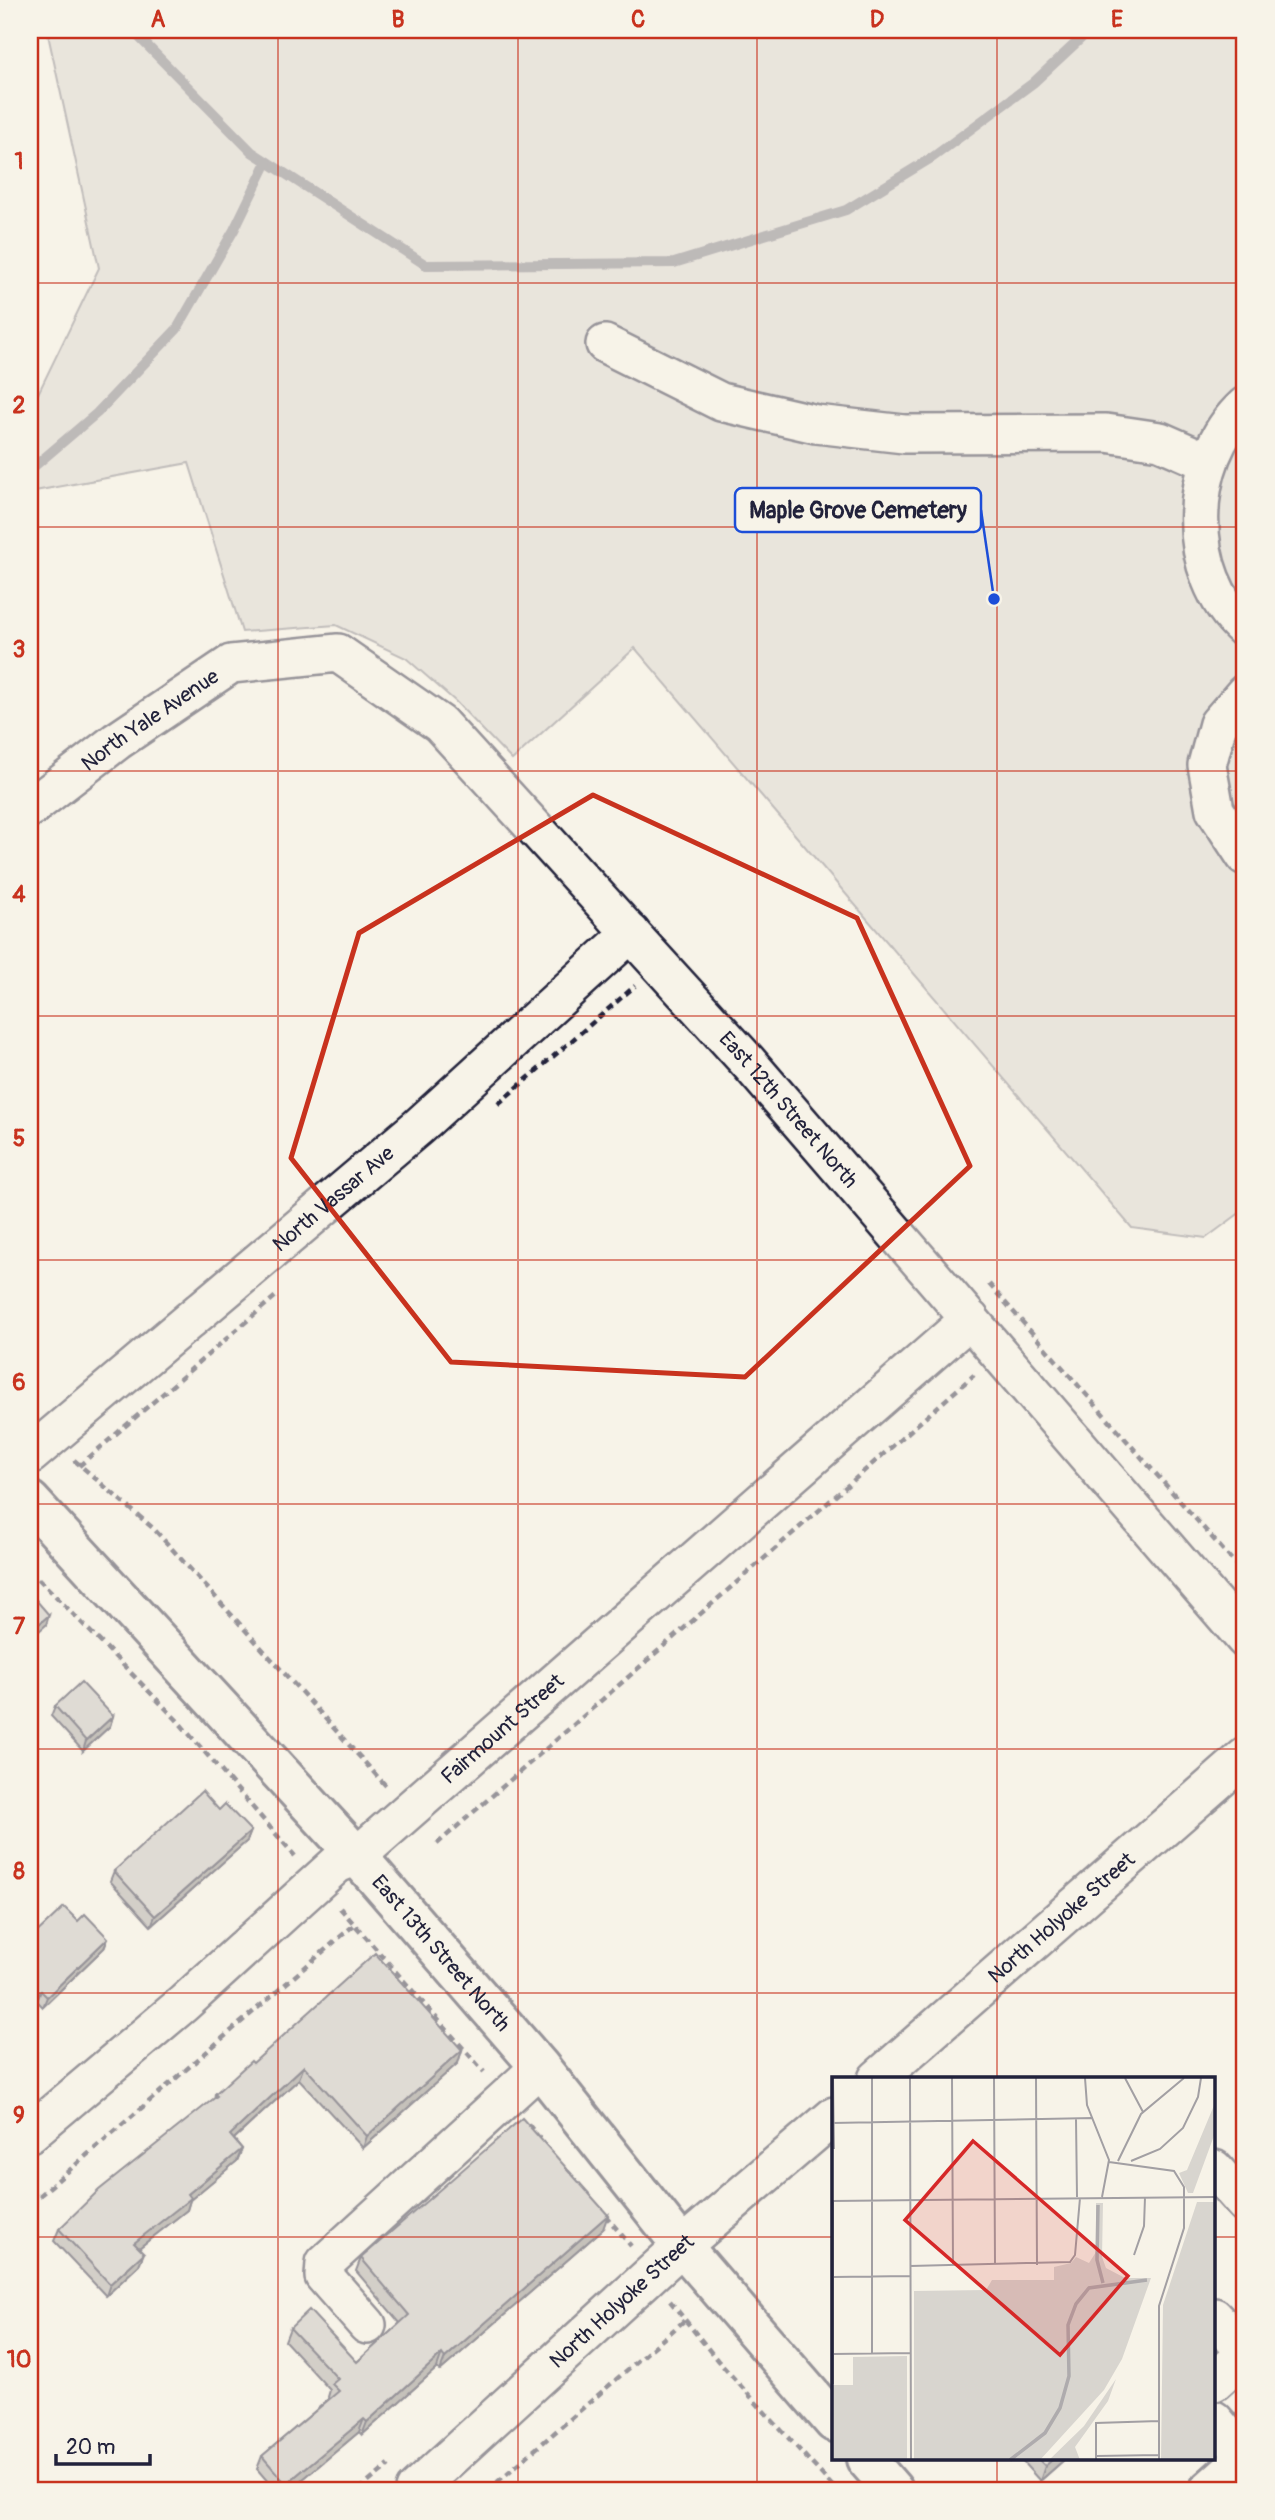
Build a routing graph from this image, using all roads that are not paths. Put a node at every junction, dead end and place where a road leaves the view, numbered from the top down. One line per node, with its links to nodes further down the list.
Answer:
1 (605, 344): 3 (street)
2 (1245, 406): 3 (street)
3 (1208, 462): 4 (street)
4 (1245, 629)
5 (283, 659): 7 (street, North Yale Avenue); 9 (street, East 12th Street North)
6 (1245, 693): 8 (street)
7 (30, 808)
8 (1245, 856)
9 (631, 933): 10 (street, East 12th Street North); 11 (street, North Vassar Ave)
10 (970, 1320): 13 (street, East 12th Street North); 15 (street, Fairmount Street)
11 (41, 1445)
12 (30, 1501): 15 (main road, East 13th Street North)
13 (1245, 1639)
14 (1245, 1757): 17 (street, North Holyoke Street)
15 (357, 1856): 16 (main road, East 13th Street North); 19 (street, Fairmount Street)
16 (540, 2067): 22 (main road, East 13th Street North); 24 (street)
17 (879, 2077)
18 (832, 2118): 22 (street, North Holyoke Street)
19 (30, 2133)
20 (1216, 2171): 21 (street)
21 (1245, 2204)
22 (682, 2246): 27 (main road, East 13th Street North); 31 (street, North Holyoke Street)
23 (1216, 2319): 25 (street)
24 (367, 2326)
25 (1245, 2352): 26 (street)
26 (1216, 2380)
27 (832, 2420)
28 (1216, 2422): 29 (street)
29 (1245, 2457): 33 (main road)
30 (867, 2460): 32 (main road)
31 (415, 2490)
32 (893, 2490)
33 (1209, 2490)

